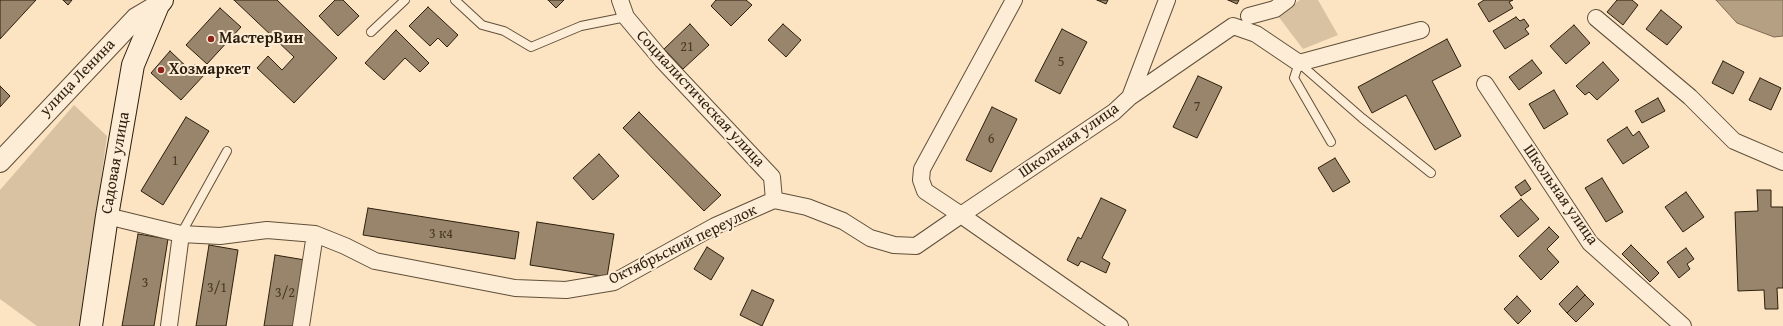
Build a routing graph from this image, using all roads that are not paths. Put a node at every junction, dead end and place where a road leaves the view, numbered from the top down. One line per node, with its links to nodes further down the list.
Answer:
1 (405, 0): 13 (lane)
2 (454, 0): 9 (lane)
3 (620, 0): 9 (street, Социалистическая улица)
4 (1014, 0): 23 (street)
5 (1168, 0): 16 (street, Школьная улица)
6 (1257, 0): 11 (street)
7 (1286, 0): 11 (street)
8 (160, 2): 19 (street, улица Ленина); 24 (main road, Садовая улица)
9 (626, 17): 22 (street, Социалистическая улица)
10 (1596, 18): 20 (street)
11 (1244, 22): 14 (street); 16 (street)
12 (1421, 30): 14 (street)
13 (371, 32)
14 (1299, 62): 17 (lane); 21 (lane)
15 (1485, 84): 31 (street, Школьная улица)
16 (1130, 98): 23 (street, Школьная улица)
17 (1331, 142)
18 (226, 152): 25 (lane)
19 (0, 162)
20 (1783, 162)
21 (1431, 173)
22 (774, 200): 23 (street, Октябрьский переулок); 26 (street, Октябрьский переулок)
23 (961, 215): 30 (street)
24 (107, 216): 25 (street, Октябрьский переулок); 27 (main road, Садовая улица)
25 (181, 234): 26 (street, Октябрьский переулок); 28 (street)
26 (315, 234): 29 (street)
27 (91, 326)
28 (169, 326)
29 (301, 326)
30 (1120, 326)
31 (1683, 326)

